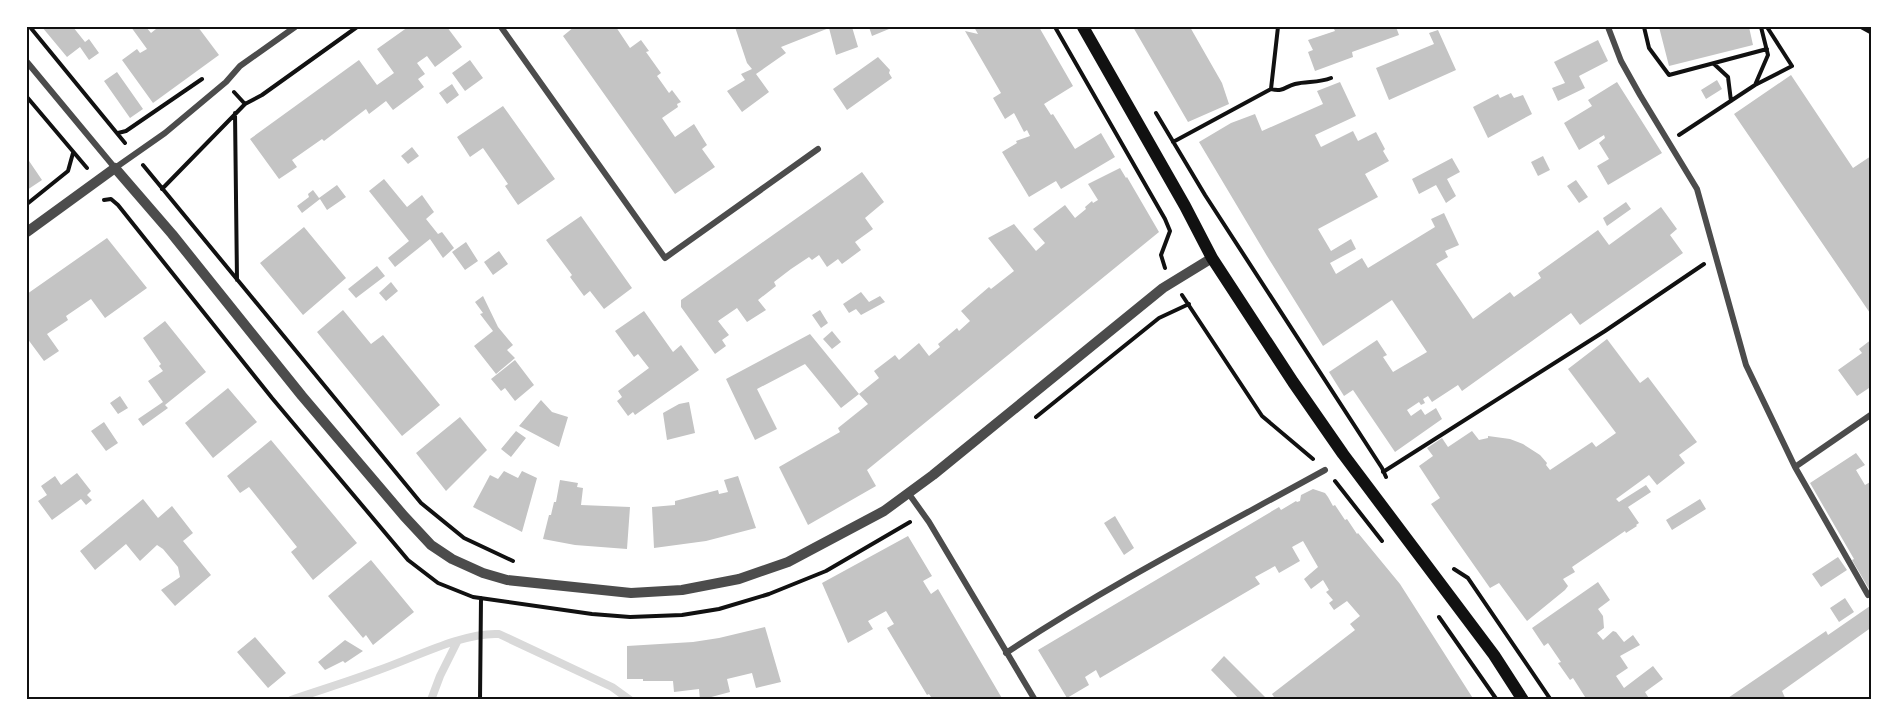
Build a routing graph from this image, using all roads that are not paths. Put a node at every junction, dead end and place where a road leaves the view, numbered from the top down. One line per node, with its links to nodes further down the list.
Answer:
1 (295, 27): 7 (street)
2 (501, 27): 6 (street)
3 (1083, 27): 9 (main road)
4 (1608, 27): 11 (street)
5 (27, 62): 7 (street)
6 (818, 149)
7 (115, 168): 8 (street); 13 (street)
8 (27, 232)
9 (1212, 258): 13 (street); 17 (main road)
10 (1872, 414): 11 (street)
11 (1795, 467): 14 (street)
12 (1325, 470): 15 (street)
13 (909, 494): 15 (street)
14 (1868, 596)
15 (1006, 653): 16 (street)
16 (1035, 700)
17 (1523, 700)

